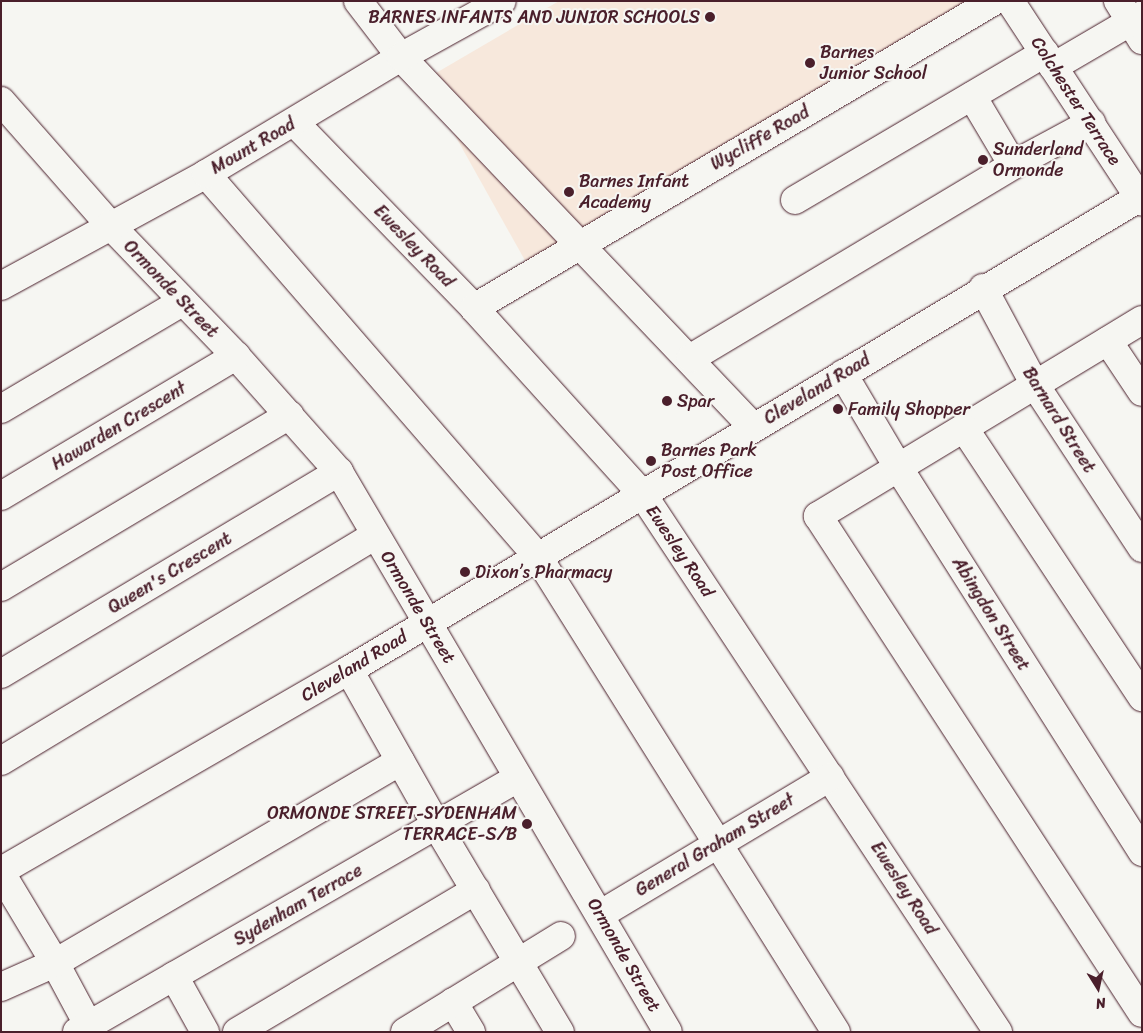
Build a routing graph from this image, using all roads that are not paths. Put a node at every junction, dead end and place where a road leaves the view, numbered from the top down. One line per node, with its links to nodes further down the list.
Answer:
1 (358, 1): 6 (street)
2 (502, 1): 6 (street, Mount Road)
3 (994, 1): 17 (street, Wycliffe Road)
4 (1010, 1): 7 (street, Colchester Terrace)
5 (1133, 20): 7 (street)
6 (401, 57): 10 (street, Mount Road); 17 (street)
7 (1049, 60): 8 (street); 11 (street, Colchester Terrace)
8 (972, 96): 12 (street); 15 (street)
9 (1, 101): 16 (street, Ormonde Street)
10 (295, 123): 13 (street, Mount Road); 21 (street, Ewesley Road)
11 (1091, 123): 12 (street); 14 (street, Colchester Terrace)
12 (1013, 165): 25 (street)
13 (206, 174): 16 (street, Mount Road); 39 (street)
14 (1141, 198): 19 (street, Cleveland Road)
15 (795, 200)
16 (110, 225): 18 (street, Mount Road); 20 (street, Ormonde Street)
17 (578, 244): 21 (street, Wycliffe Road); 25 (street)
18 (1, 286)
19 (983, 288): 26 (street, Cleveland Road); 27 (street, Barnard Street)
20 (182, 302): 24 (street, Ormonde Street); 29 (street)
21 (474, 308): 35 (street, Ewesley Road)
22 (1142, 320): 23 (street)
23 (1108, 341): 27 (street); 28 (street)
24 (236, 356): 30 (street, Ormonde Street); 36 (street, Hawarden Crescent)
25 (690, 358): 31 (street)
26 (843, 374): 31 (street, Cleveland Road); 33 (street, Abingdon Street)
27 (1035, 385): 32 (street); 38 (street, Barnard Street)
28 (1142, 392)
29 (1, 409)
30 (290, 415): 34 (street, Ormonde Street); 40 (street)
31 (753, 427): 35 (street, Cleveland Road)
32 (964, 428): 33 (street); 44 (street)
33 (898, 467): 51 (street, Abingdon Street); 61 (street)
34 (339, 472): 37 (street, Ormonde Street); 43 (street, Queen's Crescent)
35 (643, 495): 39 (street, Cleveland Road); 47 (street, Ewesley Road)
36 (1, 496)
37 (375, 535): 41 (street, Ormonde Street); 45 (street)
38 (1142, 548)
39 (538, 557): 41 (street, Cleveland Road); 50 (street)
40 (1, 587)
41 (427, 622): 42 (street, Cleveland Road); 48 (street, Ormonde Street)
42 (349, 670): 46 (street); 52 (street, Cleveland Road)
43 (1, 674)
44 (1142, 697)
45 (1, 761)
46 (400, 761): 49 (street); 57 (street)
47 (830, 777): 50 (street, General Graham Street); 70 (street, Ewesley Road)
48 (518, 778): 49 (street, Sydenham Terrace); 54 (street, Ormonde Street)
49 (437, 826): 53 (street); 58 (street, Sydenham Terrace)
50 (716, 844): 54 (street, General Graham Street); 69 (street)
51 (1142, 852)
52 (1, 872): 57 (street)
53 (476, 890): 56 (street); 64 (street)
54 (601, 914): 68 (street, Ormonde Street)
55 (561, 936): 56 (street)
56 (519, 962): 60 (street); 67 (street)
57 (55, 963): 59 (street); 62 (street)
58 (174, 976): 62 (street, Sydenham Terrace); 63 (street)
59 (1, 987)
60 (453, 1002): 65 (street); 66 (street)
61 (1142, 1013)
62 (85, 1030)
63 (205, 1032)
64 (237, 1032)
65 (405, 1032)
66 (470, 1032)
67 (560, 1032)
68 (668, 1032)
69 (836, 1032)
70 (998, 1032)

